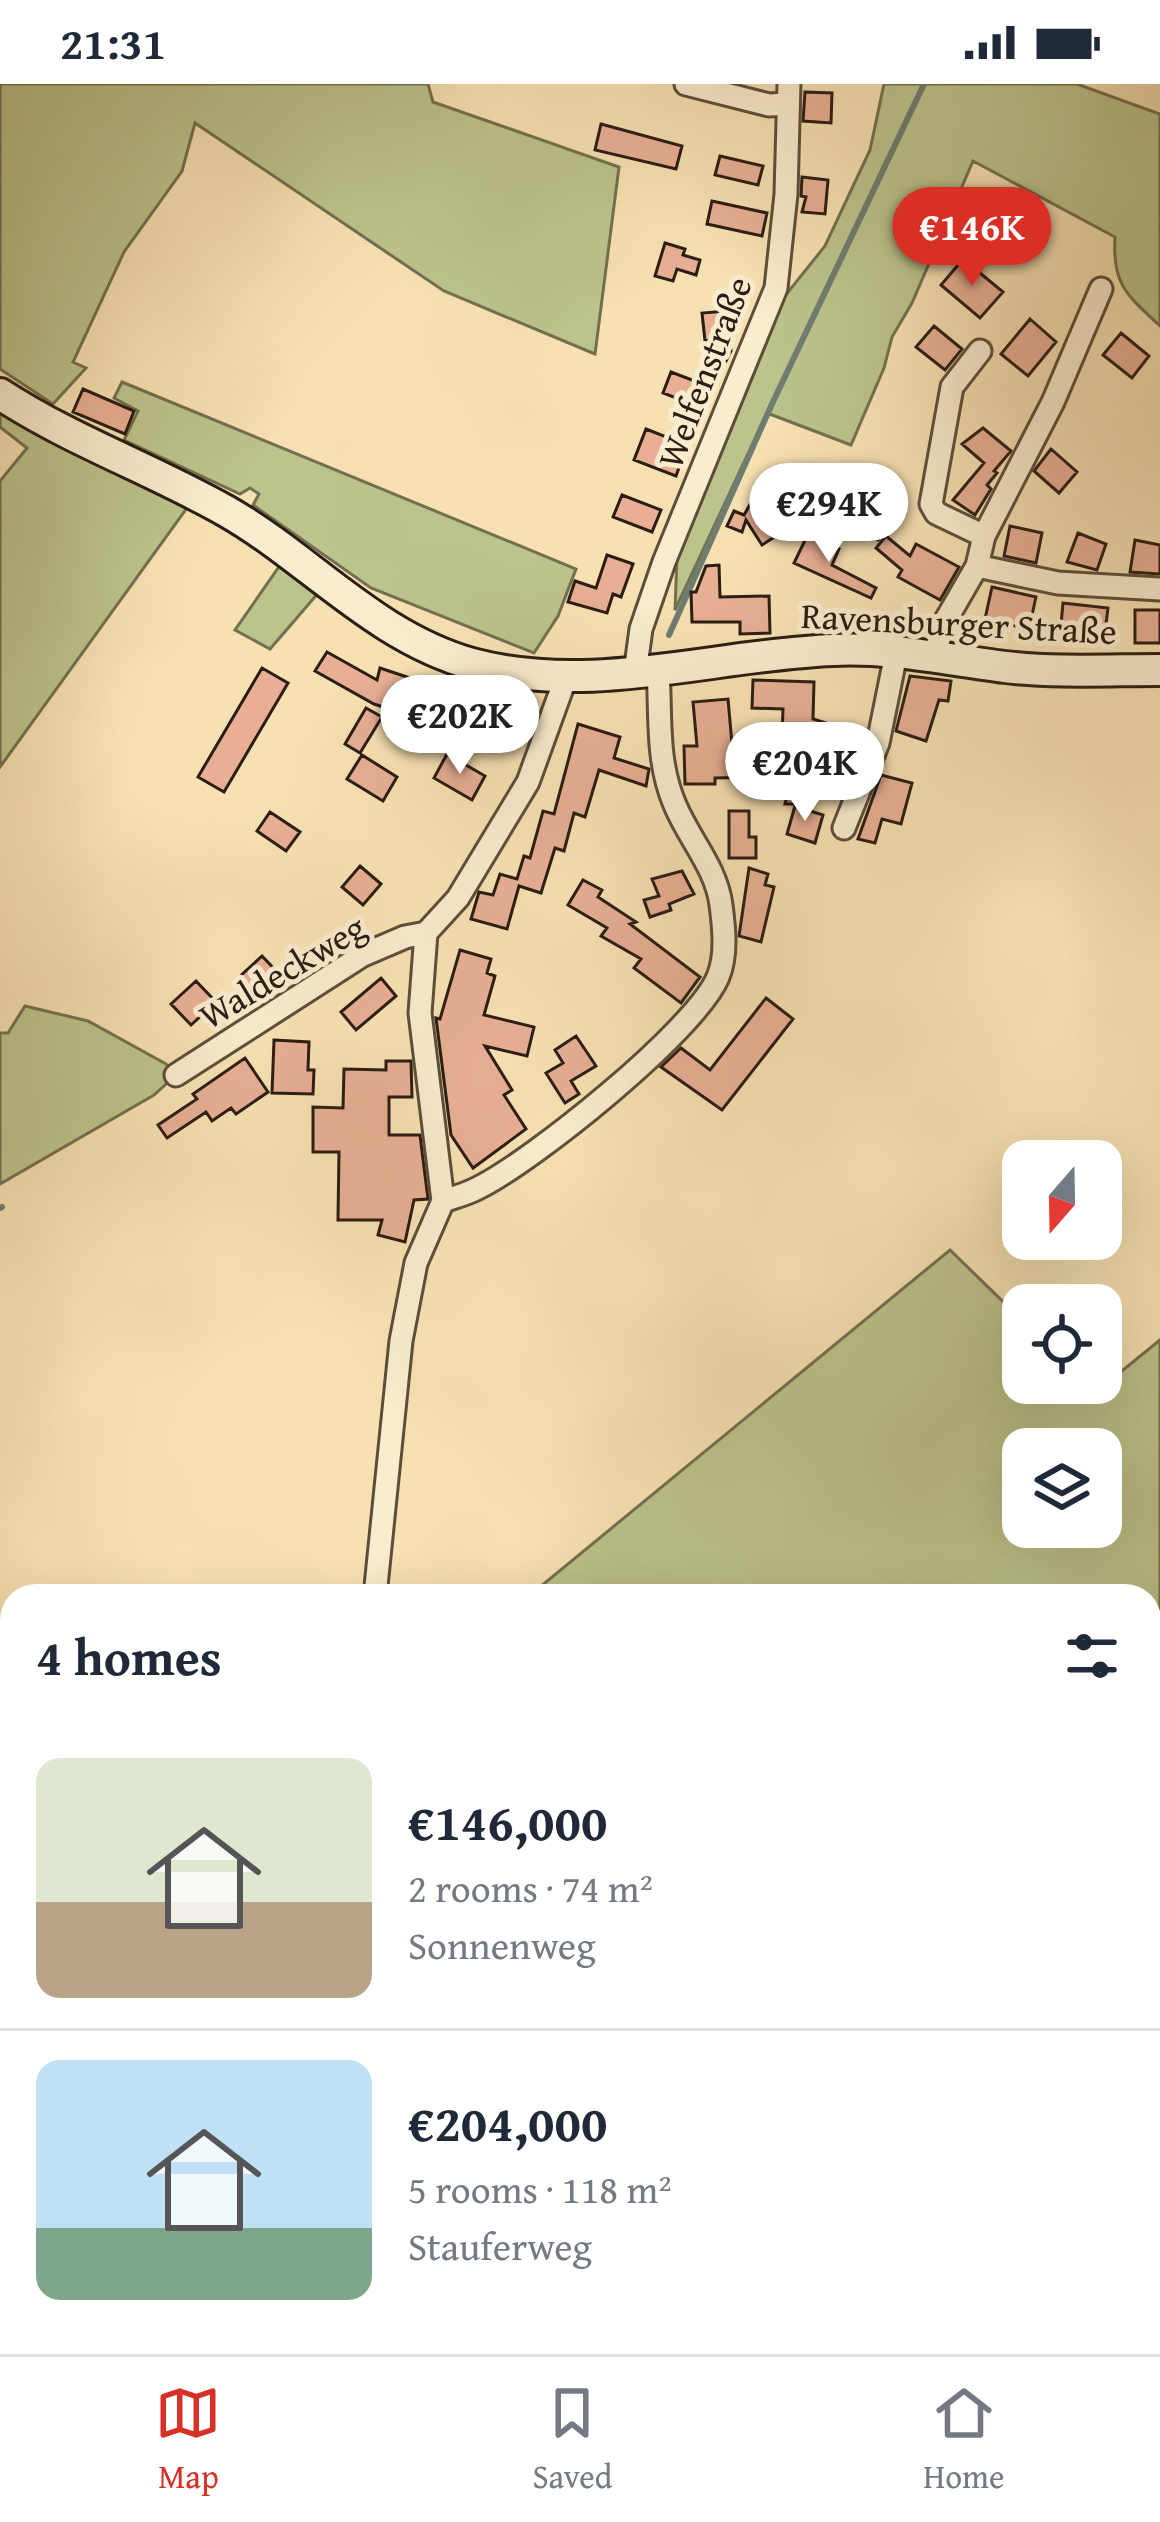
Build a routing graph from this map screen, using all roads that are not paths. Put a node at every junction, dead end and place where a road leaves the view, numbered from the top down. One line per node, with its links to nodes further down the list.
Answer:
1 (686, 84): 2 (street)
2 (788, 94): 12 (street, Welfenstraße)
3 (1101, 290): 6 (street)
4 (980, 351): 6 (street)
5 (0, 394): 13 (main road, Ravensburger Straße)
6 (984, 536): 7 (street)
7 (976, 566): 8 (street); 10 (street)
8 (1160, 590)
9 (896, 654): 10 (main road, Ravensburger Straße); 12 (main road, Ravensburger Straße); 14 (street)
10 (934, 658): 11 (main road, Ravensburger Straße)
11 (1160, 670)
12 (646, 671): 13 (main road, Ravensburger Straße); 17 (street, Welfenstraße)
13 (566, 677): 15 (street)
14 (844, 828)
15 (425, 933): 16 (street, Waldeckweg); 17 (street)
16 (176, 1075)
17 (443, 1201): 18 (street)
18 (376, 1584)

